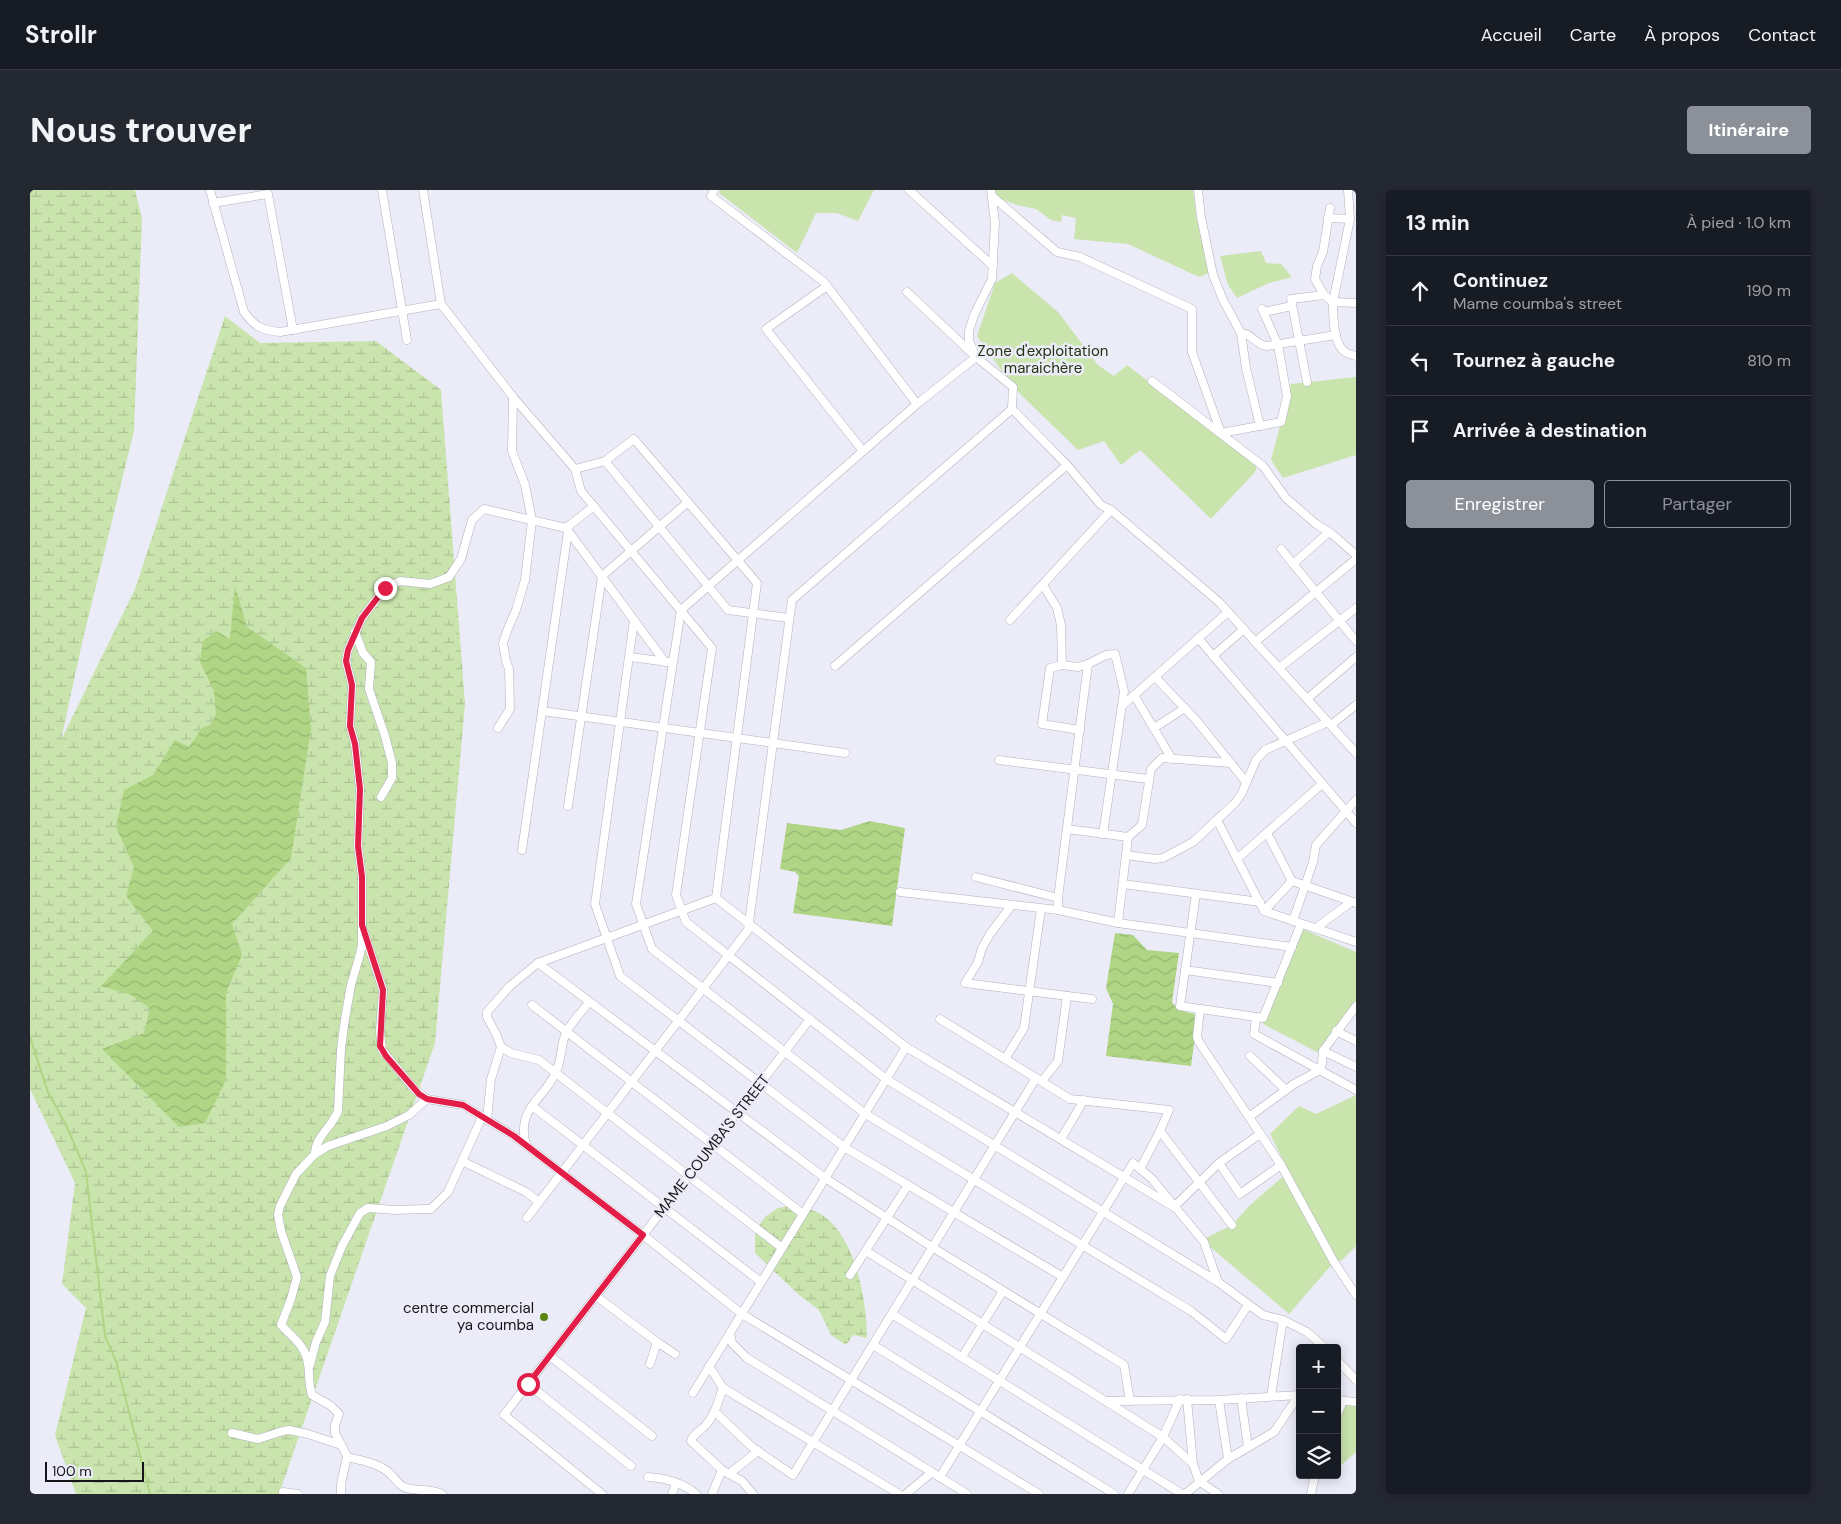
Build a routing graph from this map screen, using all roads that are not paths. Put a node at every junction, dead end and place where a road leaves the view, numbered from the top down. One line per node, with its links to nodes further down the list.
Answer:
1 (210, 190): 9 (street)
2 (382, 190): 21 (street)
3 (423, 190): 19 (street)
4 (714, 190): 14 (street)
5 (909, 190): 13 (street)
6 (1198, 190): 23 (street)
7 (1348, 190): 12 (street)
8 (991, 193): 13 (street); 36 (street)
9 (213, 202): 22 (street); 22 (street)
10 (1330, 208): 11 (street)
11 (1328, 218): 12 (street); 16 (street)
12 (1350, 219): 17 (street)
13 (993, 266): 29 (street)
14 (827, 286): 33 (street); 37 (street)
15 (907, 292): 29 (street)
16 (1324, 295): 17 (street); 20 (street)
17 (1333, 302): 18 (street); 24 (street)
18 (1356, 302)
19 (441, 304): 21 (street); 32 (street)
20 (1292, 306): 26 (street); 27 (street)
21 (402, 311): 22 (street); 25 (street)
22 (292, 330)
23 (1241, 333): 27 (street); 35 (street)
24 (1336, 335): 26 (street); 28 (street)
25 (407, 340)
26 (1299, 341): 27 (street); 31 (street)
27 (1278, 345): 35 (street)
28 (1356, 356)
29 (976, 357): 33 (street); 34 (street)
30 (1152, 381): 36 (street)
31 (1307, 382)
32 (513, 397): 40 (street); 44 (street)
33 (917, 404): 37 (street)
34 (1012, 409): 39 (street); 61 (street)
35 (1260, 426): 36 (street)
36 (1221, 433): 47 (street)
37 (863, 451): 51 (street)
38 (604, 461): 40 (street); 41 (street); 45 (street)
39 (1067, 466): 43 (street); 76 (street)
40 (575, 469): 42 (street)
41 (688, 502): 45 (street); 51 (street)
42 (594, 506): 46 (street); 49 (street)
43 (1111, 510): 54 (street); 59 (street)
44 (532, 520): 46 (street); 66 (street); 89 (street)
45 (659, 527): 49 (street); 55 (street)
46 (567, 530): 53 (street); 84 (street)
47 (1329, 532): 50 (street); 52 (street)
48 (1281, 549): 52 (street)
49 (631, 551): 53 (street); 58 (street)
50 (1356, 557): 56 (street)
51 (738, 560): 55 (street); 60 (street)
52 (1293, 564): 56 (street)
53 (602, 576): 62 (street); 85 (street)
54 (1043, 585): 63 (street); 75 (street)
55 (709, 586): 58 (street); 60 (street)
56 (1316, 592): 64 (street); 69 (street)
57 (1356, 608): 64 (street)
58 (681, 610): 73 (street); 92 (street)
59 (1228, 612): 65 (street); 67 (street)
60 (753, 613): 61 (street); 93 (street)
61 (789, 618): 95 (street)
62 (634, 620): 71 (street); 73 (street)
63 (1010, 620)
64 (1340, 621): 68 (street); 77 (street)
65 (1244, 629): 69 (street); 70 (street)
66 (355, 632): 106 (street); 138 (street)
67 (1198, 638): 70 (street); 78 (street)
68 (1356, 641)
69 (1255, 642): 77 (street)
70 (1213, 656): 94 (street)
71 (630, 657): 73 (street); 86 (street)
72 (1356, 657): 80 (street)
73 (669, 662): 88 (street)
74 (1088, 664): 75 (street); 82 (street); 91 (street)
75 (1062, 665): 91 (street)
76 (836, 666)
77 (1279, 668): 80 (street)
78 (1155, 677): 79 (street); 83 (street)
79 (1134, 695): 82 (street); 90 (street)
80 (1307, 699): 87 (street)
81 (1356, 705): 87 (street)
82 (1122, 706): 102 (street)
83 (1185, 708): 90 (street); 100 (street)
84 (542, 710): 85 (street); 116 (street)
85 (582, 716): 86 (street); 108 (street)
86 (621, 721): 88 (street); 142 (street)
87 (1330, 724): 94 (street); 97 (street)
88 (663, 727): 92 (street); 139 (street)
89 (498, 728)
90 (1154, 728): 98 (street)
91 (1080, 730): 101 (street)
92 (700, 732): 93 (street); 132 (street)
93 (737, 738): 95 (street); 125 (street)
94 (1286, 742): 104 (street); 105 (street)
95 (773, 743): 96 (street); 136 (street)
96 (845, 753)
97 (1356, 753)
98 (1172, 759): 100 (street); 103 (street)
99 (999, 760): 101 (street)
100 (1231, 764): 104 (street)
101 (1074, 769): 102 (street); 112 (street)
102 (1112, 774): 103 (street); 114 (street)
103 (1148, 779): 115 (street)
104 (1246, 782): 110 (street)
105 (1322, 784): 109 (street); 113 (street)
106 (381, 797)
107 (1356, 800): 109 (street)
108 (568, 806)
109 (1346, 812): 111 (street); 122 (street)
110 (1217, 820): 117 (street); 118 (street)
111 (1356, 823)
112 (1067, 829): 114 (street); 126 (street)
113 (1267, 833): 118 (street); 120 (street)
114 (1103, 834): 115 (street)
115 (1128, 838): 117 (street)
116 (522, 850)
117 (1126, 855): 121 (street)
118 (1237, 859): 127 (street)
119 (976, 877): 126 (street)
120 (1292, 881): 122 (street); 133 (street)
121 (1123, 884): 124 (street); 135 (street)
122 (1304, 885): 128 (street); 134 (street)
123 (900, 892): 129 (street)
124 (1196, 894): 127 (street); 141 (street)
125 (716, 898): 132 (street); 136 (street)
126 (1058, 898): 131 (street)
127 (1260, 902): 133 (street)
128 (1354, 902): 140 (street)
129 (1011, 906): 130 (street); 150 (street)
130 (1041, 909): 131 (street); 150 (street)
131 (1058, 910): 135 (street)
132 (682, 911): 139 (street); 145 (street)
133 (1264, 911): 134 (street)
134 (1293, 921): 137 (street)
135 (1118, 922): 141 (street)
136 (749, 923): 145 (street); 164 (street)
137 (1301, 924): 140 (street); 144 (street)
138 (362, 925): 180 (street); 197 (street)
139 (644, 925): 142 (street); 149 (street)
140 (1316, 928): 143 (street)
141 (1190, 933): 144 (street); 147 (street)
142 (607, 939): 146 (street); 160 (street)
143 (1356, 942)
144 (1292, 947): 148 (street)
145 (729, 956): 149 (street); 158 (street)
146 (538, 963): 153 (street); 165 (street)
147 (1185, 970): 148 (street); 156 (street)
148 (1278, 983): 157 (street)
149 (703, 989): 160 (street); 167 (street)
150 (1030, 991): 151 (street); 170 (street)
151 (1068, 996): 152 (street); 175 (street)
152 (1092, 999)
153 (589, 1002): 162 (street); 166 (street)
154 (532, 1005): 162 (street)
155 (1356, 1006): 161 (street)
156 (1200, 1009): 157 (street); 187 (street)
157 (1256, 1017): 172 (street)
158 (810, 1019): 167 (street, MAME COUMBA'S STREET); 174 (street)
159 (940, 1019): 170 (street)
160 (678, 1021): 166 (street); 177 (street)
161 (1336, 1031): 163 (street); 168 (street)
162 (567, 1032): 173 (street); 176 (street)
163 (1356, 1040)
164 (906, 1046): 174 (street); 183 (street)
165 (500, 1047): 173 (street); 188 (street)
166 (655, 1051): 176 (street); 184 (street)
167 (785, 1051): 177 (street, MAME COUMBA'S STREET); 186 (street)
168 (1323, 1051): 171 (street); 172 (street)
169 (1250, 1056): 178 (street)
170 (1005, 1059): 175 (street)
171 (1356, 1067)
172 (1318, 1071): 178 (street); 179 (street)
173 (556, 1073): 182 (street); 185 (street)
174 (886, 1079): 186 (street); 195 (street)
175 (1039, 1079): 181 (street); 183 (street)
176 (632, 1082): 185 (street); 192 (street)
177 (760, 1083): 184 (street, MAME COUMBA'S STREET); 196 (street)
178 (1286, 1090): 187 (street)
179 (1356, 1090)
180 (427, 1099): 188 (street); 197 (street)
181 (1084, 1100): 189 (street); 191 (street)
182 (532, 1106): 193 (street); 194 (street)
183 (1015, 1111): 191 (street); 195 (street)
184 (738, 1112): 192 (street, MAME COUMBA'S STREET); 205 (street)
185 (608, 1113): 194 (street); 203 (street)
186 (864, 1113): 196 (street); 206 (street)
187 (1249, 1117): 190 (street)
188 (485, 1119): 193 (street); 198 (street)
189 (1160, 1131): 201 (street); 207 (street)
190 (1260, 1134): 199 (street); 200 (street)
191 (1061, 1139): 204 (street)
192 (713, 1144): 203 (street, MAME COUMBA'S STREET); 214 (street)
193 (526, 1145): 202 (street)
194 (583, 1145): 202 (street); 210 (street)
195 (994, 1145): 206 (street); 213 (street)
196 (844, 1147): 205 (street); 208 (street)
197 (315, 1154): 248 (street)
198 (462, 1161): 209 (street); 248 (street)
199 (1219, 1163): 200 (street); 207 (street)
200 (1281, 1165): 229 (street)
201 (1140, 1169): 204 (street); 211 (street)
202 (562, 1173): 209 (street); 218 (street)
203 (689, 1176): 210 (street, MAME COUMBA'S STREET); 221 (street)
204 (1124, 1177): 211 (street); 213 (street)
205 (825, 1178): 214 (street); 216 (street)
206 (974, 1179): 212 (street); 219 (street)
207 (1200, 1183): 211 (street); 217 (street)
208 (908, 1185): 212 (street); 216 (street)
209 (539, 1202): 215 (street)
210 (664, 1207): 218 (street, MAME COUMBA'S STREET); 226 (street)
211 (1174, 1207): 227 (street)
212 (954, 1212): 220 (street); 224 (street)
213 (1103, 1212): 219 (street); 227 (street)
214 (803, 1214): 221 (street)
215 (527, 1218)
216 (887, 1218): 220 (street); 222 (street)
217 (1232, 1225)
218 (643, 1235): 230 (street, MAME COUMBA'S STREET); 232 (street)
219 (1082, 1245): 224 (street); 231 (street)
220 (932, 1247): 225 (street); 228 (street)
221 (782, 1248): 226 (street)
222 (866, 1251): 223 (street); 225 (street)
223 (850, 1275)
224 (1063, 1277): 234 (street)
225 (912, 1280): 233 (street); 236 (street)
226 (761, 1282): 232 (street)
227 (1218, 1282): 231 (street)
228 (1003, 1291): 234 (street); 236 (street)
229 (1356, 1295)
230 (596, 1296): 238 (street); 243 (street, MAME COUMBA'S STREET)
231 (1248, 1305): 235 (street)
232 (742, 1314): 237 (street); 250 (street)
233 (892, 1314): 240 (street); 244 (street)
234 (1040, 1314): 241 (street); 261 (street)
235 (1283, 1320): 239 (street); 256 (street)
236 (982, 1324): 241 (street); 244 (street)
237 (730, 1333): 247 (street); 265 (street)
238 (657, 1342): 242 (street); 245 (street)
239 (1320, 1344)
240 (872, 1345): 250 (street); 266 (street)
241 (1020, 1347): 251 (street); 263 (street)
242 (676, 1354)
243 (550, 1356): 252 (street, MAME COUMBA'S STREET); 269 (street)
244 (962, 1358): 251 (street)
245 (650, 1364)
246 (1341, 1364): 249 (street)
247 (709, 1366): 253 (street); 254 (street)
248 (309, 1370): 272 (street)
249 (1355, 1376)
250 (851, 1380): 265 (street); 273 (street)
251 (1000, 1380): 266 (street); 280 (street)
252 (528, 1384): 279 (street); 292 (street, MAME COUMBA'S STREET)
253 (723, 1388): 267 (street); 271 (street)
254 (693, 1393)
255 (1296, 1395): 256 (street)
256 (1271, 1396): 257 (street)
257 (1241, 1398): 260 (street); 274 (street)
258 (1184, 1399): 260 (street); 261 (street); 270 (street); 278 (street)
259 (1296, 1399): 274 (street)
260 (1219, 1400): 277 (street)
261 (1130, 1401): 263 (street)
262 (1341, 1401): 264 (street)
263 (1106, 1402): 270 (street)
264 (1356, 1402)
265 (832, 1410): 271 (street); 282 (street)
266 (980, 1411): 273 (street); 301 (street)
267 (714, 1412): 275 (street); 281 (street)
268 (232, 1433): 272 (street)
269 (652, 1436)
270 (1163, 1437): 278 (street); 280 (street)
271 (813, 1442): 275 (street); 297 (street)
272 (341, 1445): 276 (street)
273 (959, 1446): 284 (street); 300 (street)
274 (1248, 1447): 277 (street)
275 (758, 1451): 281 (street)
276 (347, 1457): 290 (street); 291 (street)
277 (1228, 1459): 286 (street)
278 (1193, 1464): 286 (street)
279 (631, 1466)
280 (1143, 1469): 302 (street); 303 (street)
281 (726, 1472): 295 (street); 296 (street)
282 (932, 1472): 284 (street); 298 (street)
283 (648, 1477): 287 (street)
284 (940, 1477): 299 (street)
285 (1314, 1479): 305 (street)
286 (1199, 1481): 303 (street); 304 (street)
287 (676, 1483): 293 (street); 294 (street)
288 (283, 1492): 289 (street)
289 (298, 1494)
290 (341, 1494)
291 (442, 1494)
292 (602, 1494)
293 (672, 1494)
294 (696, 1494)
295 (712, 1494)
296 (753, 1494)
297 (899, 1494)
298 (906, 1494)
299 (967, 1494)
300 (1039, 1494)
301 (1114, 1494)
302 (1128, 1494)
303 (1184, 1494)
304 (1218, 1494)
305 (1311, 1494)

